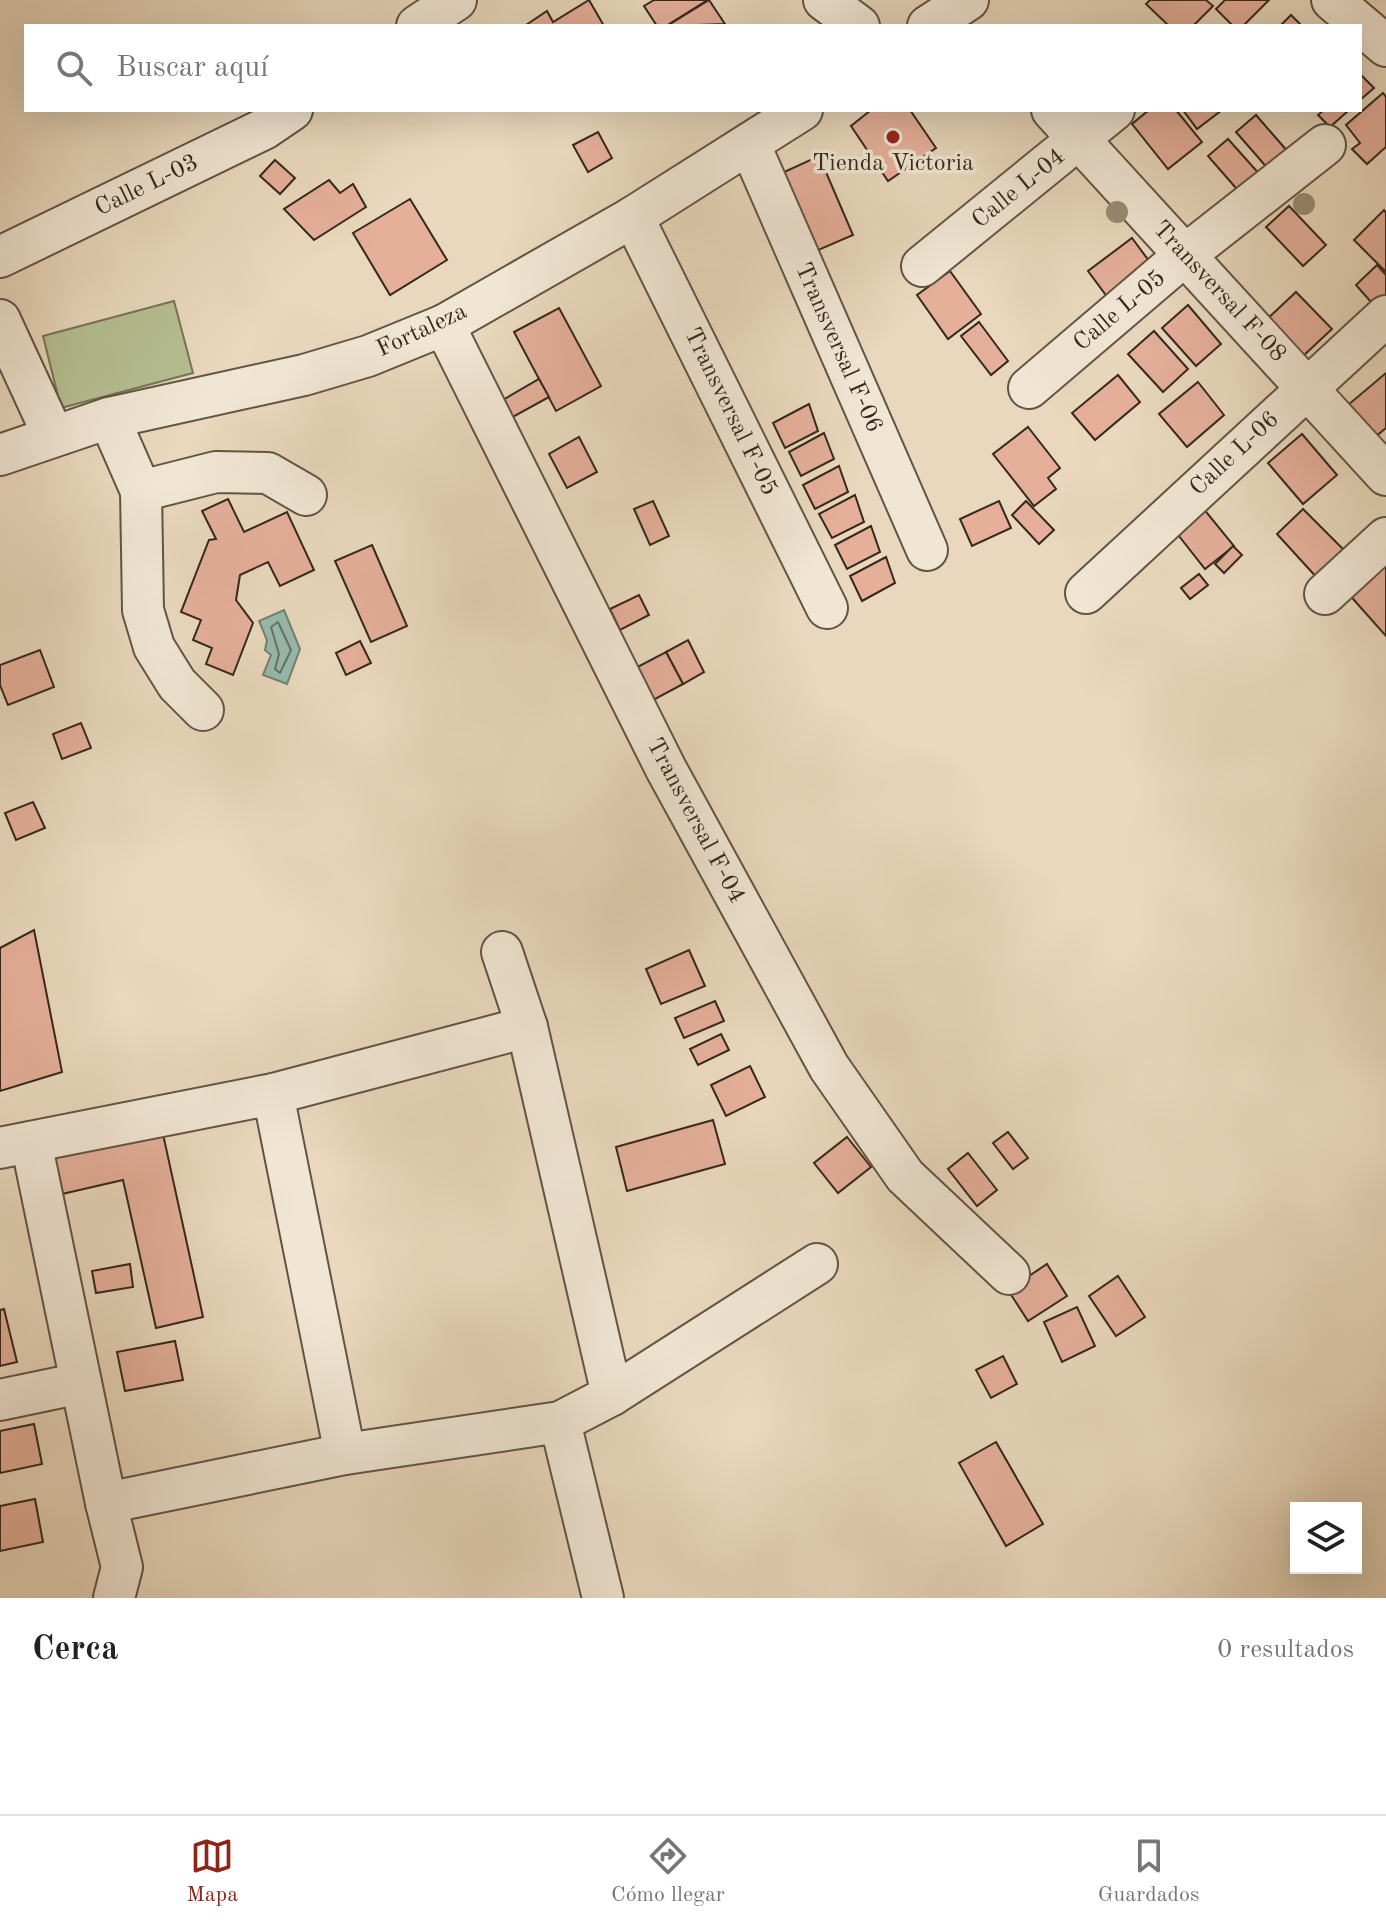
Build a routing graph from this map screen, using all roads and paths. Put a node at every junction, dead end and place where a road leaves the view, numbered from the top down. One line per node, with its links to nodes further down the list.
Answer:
1 (456, 0): 5 (street)
2 (824, 0): 6 (street)
3 (1332, 0): 8 (street)
4 (971, 10): 7 (street)
5 (420, 24)
6 (856, 24)
7 (933, 24)
8 (1360, 24)
9 (1362, 26): 10 (street)
10 (1386, 46)
11 (289, 112): 20 (street, Calle L-03)
12 (799, 112): 16 (street, Fortaleza)
13 (1054, 112): 15 (street, Transversal F-08)
14 (1112, 112): 15 (street, Calle L-04)
15 (1078, 141): 19 (street, Transversal F-08); 21 (street, Calle L-04)
16 (750, 145): 18 (street, Fortaleza); 34 (street, Transversal F-06)
17 (1325, 145): 19 (street, Calle L-05)
18 (633, 217): 24 (street, Fortaleza); 37 (street, Transversal F-05)
19 (1185, 255): 25 (street, Transversal F-08); 26 (street, Calle L-05)
20 (0, 257)
21 (922, 266)
22 (1386, 316): 25 (street, Calle L-06)
23 (0, 320): 28 (street)
24 (444, 325): 27 (street, Fortaleza); 44 (street, Transversal F-04)
25 (1306, 387): 30 (street, Transversal F-08); 35 (street, Calle L-06)
26 (1029, 388)
27 (109, 418): 28 (street, Fortaleza); 31 (street)
28 (53, 435): 29 (street, Fortaleza)
29 (0, 455)
30 (1386, 475)
31 (141, 491): 32 (street); 38 (street)
32 (306, 495)
33 (1386, 538): 36 (street)
34 (927, 550)
35 (1086, 593)
36 (1325, 594)
37 (827, 608)
38 (203, 710)
39 (502, 952): 40 (street)
40 (527, 1027): 41 (street); 46 (street)
41 (273, 1094): 42 (street); 49 (street)
42 (15, 1145): 45 (street)
43 (817, 1264): 46 (street)
44 (1009, 1274)
45 (81, 1383): 47 (street); 50 (street)
46 (612, 1395): 48 (street)
47 (0, 1400)
48 (560, 1422): 49 (street); 52 (street)
49 (345, 1454): 50 (street)
50 (106, 1503): 51 (street)
51 (114, 1598)
52 (603, 1598)

